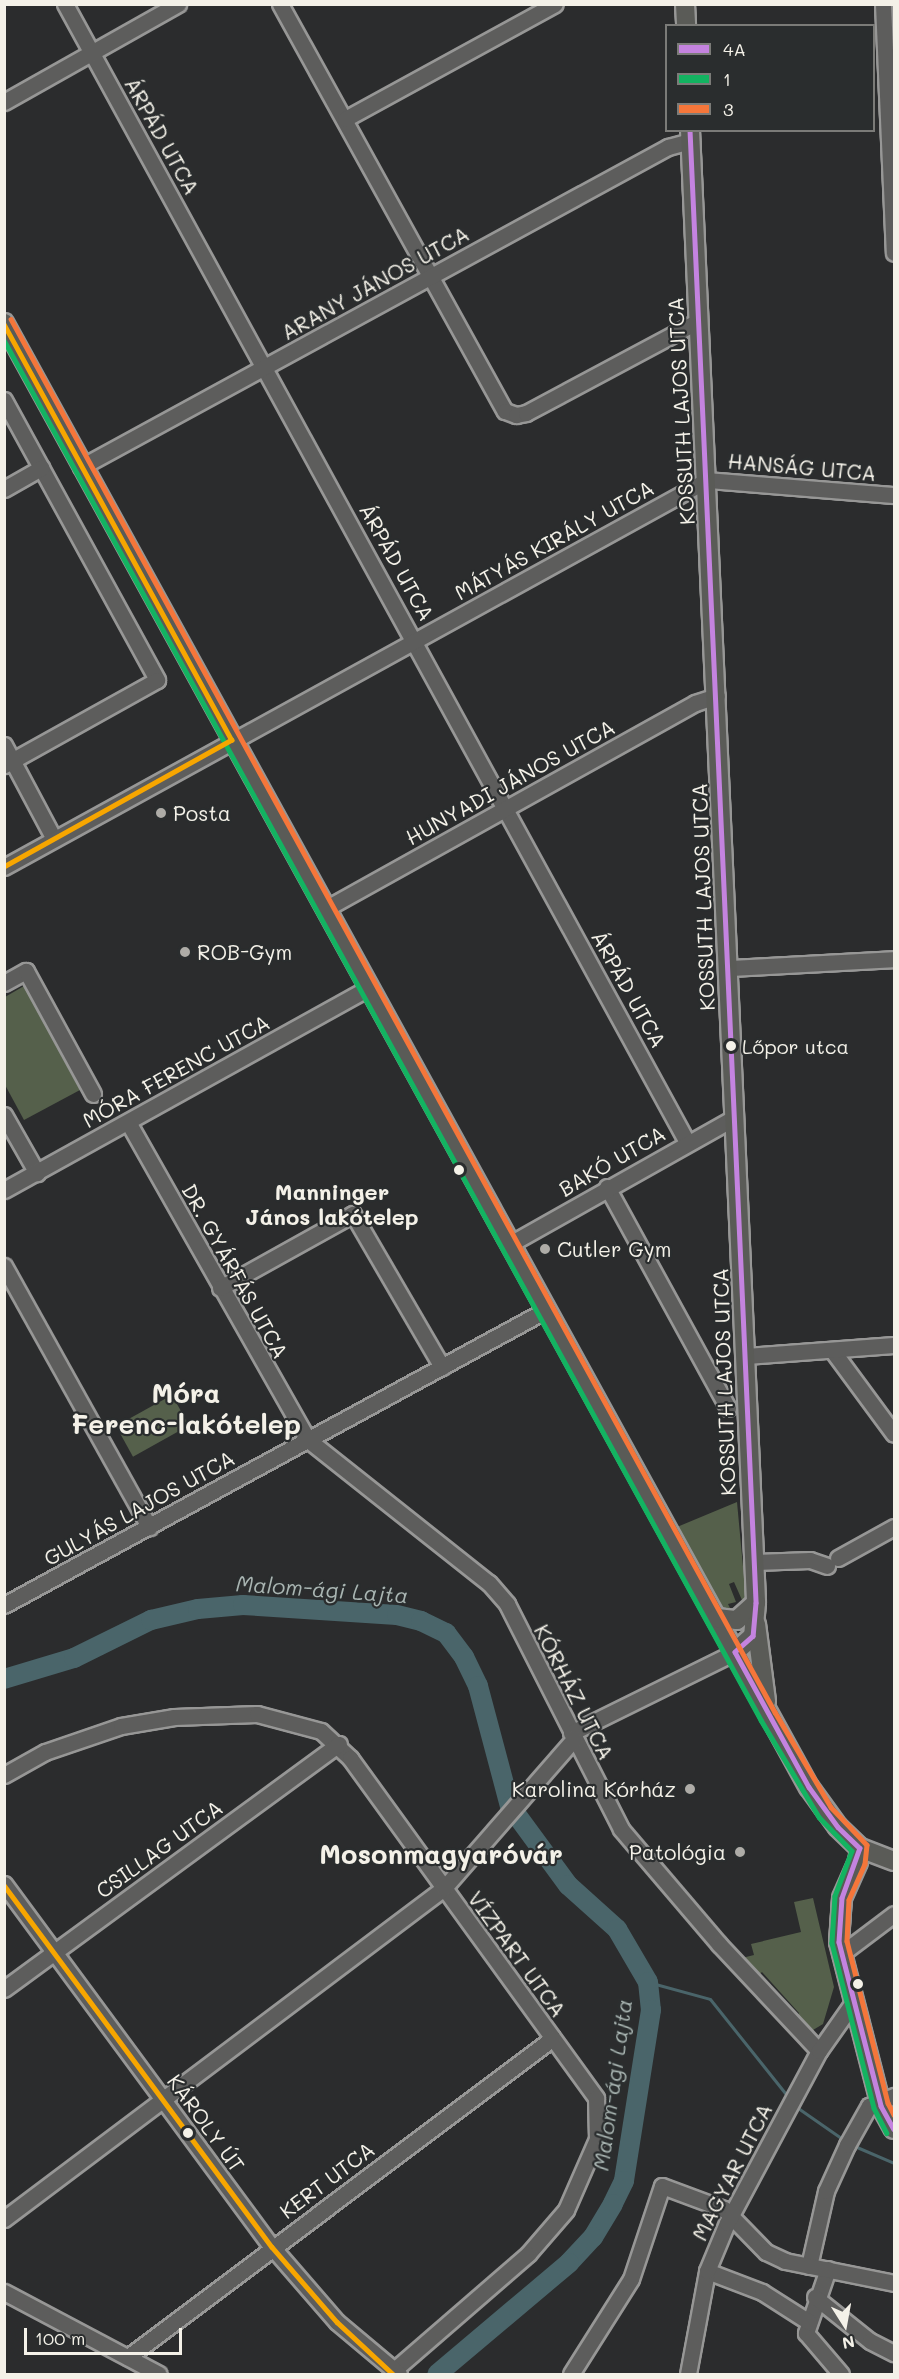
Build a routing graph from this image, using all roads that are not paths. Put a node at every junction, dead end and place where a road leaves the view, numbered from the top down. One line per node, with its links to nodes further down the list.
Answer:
1 (65, 4): 8 (street, ÁRPÁD UTCA)
2 (178, 4): 8 (street)
3 (280, 4): 10 (street)
4 (555, 4): 10 (street)
5 (685, 4): 7 (main road)
6 (883, 4): 12 (street)
7 (686, 24)
8 (92, 53): 9 (street); 16 (street, ÁRPÁD UTCA)
9 (4, 102)
10 (345, 118): 13 (street)
11 (691, 136): 13 (street, ARANY JÁNOS UTCA); 14 (main road, KOSSUTH LAJOS UTCA)
12 (894, 253)
13 (431, 276): 14 (street); 16 (street, ARANY JÁNOS UTCA)
14 (698, 321): 20 (main road, KOSSUTH LAJOS UTCA)
15 (4, 323): 18 (main road)
16 (266, 367): 18 (street, ARANY JÁNOS UTCA); 23 (street, ÁRPÁD UTCA)
17 (4, 400): 19 (street)
18 (81, 467): 25 (main road)
19 (41, 468): 21 (street); 27 (street)
20 (706, 480): 22 (street, HANSÁG UTCA); 23 (street, MÁTYÁS KIRÁLY UTCA); 24 (main road, KOSSUTH LAJOS UTCA)
21 (4, 489)
22 (894, 495)
23 (415, 639): 25 (street, MÁTYÁS KIRÁLY UTCA); 28 (street, ÁRPÁD UTCA)
24 (717, 696): 28 (street, HUNYADI JÁNOS UTCA); 33 (main road, KOSSUTH LAJOS UTCA)
25 (232, 740): 29 (street, MÁTYÁS KIRÁLY UTCA); 31 (main road)
26 (4, 746): 27 (street)
27 (9, 763): 29 (street)
28 (506, 809): 31 (street, HUNYADI JÁNOS UTCA); 40 (street, ÁRPÁD UTCA)
29 (54, 839): 30 (street, MÁTYÁS KIRÁLY UTCA)
30 (4, 867)
31 (325, 909): 35 (main road)
32 (894, 959): 33 (street)
33 (729, 968): 38 (main road, KOSSUTH LAJOS UTCA)
34 (4, 983): 36 (street)
35 (368, 988): 39 (street, MÓRA FERENC UTCA); 44 (main road)
36 (93, 1095)
37 (4, 1115): 41 (street)
38 (735, 1117): 40 (street, BAKÓ UTCA); 50 (main road, KOSSUTH LAJOS UTCA)
39 (128, 1122): 41 (street, MÓRA FERENC UTCA); 46 (street, DR. GYÁRFÁS UTCA)
40 (687, 1142): 42 (street, BAKÓ UTCA)
41 (37, 1173): 43 (street, MÓRA FERENC UTCA)
42 (607, 1187): 44 (street, BAKÓ UTCA); 52 (street)
43 (4, 1190)
44 (510, 1244): 47 (main road)
45 (4, 1266): 55 (street)
46 (220, 1288): 51 (street); 54 (street, DR. GYÁRFÁS UTCA)
47 (546, 1310): 51 (street, GULYÁS LAJOS UTCA); 60 (main road)
48 (894, 1345): 49 (street)
49 (832, 1350): 50 (street); 53 (street)
50 (746, 1356): 57 (main road, KOSSUTH LAJOS UTCA)
51 (442, 1367): 54 (street, GULYÁS LAJOS UTCA)
52 (728, 1407)
53 (894, 1434)
54 (307, 1439): 55 (street, GULYÁS LAJOS UTCA); 64 (street, KÓRHÁZ UTCA)
55 (149, 1527): 58 (street, GULYÁS LAJOS UTCA)
56 (894, 1527): 57 (street)
57 (754, 1562): 59 (main road, KOSSUTH LAJOS UTCA)
58 (5, 1602)
59 (756, 1604): 60 (main road); 61 (main road, KOSSUTH LAJOS UTCA)
60 (717, 1618): 62 (main road)
61 (756, 1623): 62 (main road, KOSSUTH LAJOS UTCA); 63 (main road)
62 (735, 1652): 63 (main road); 64 (street)
63 (768, 1716): 67 (main road)
64 (573, 1736): 70 (street); 77 (street, KÓRHÁZ UTCA)
65 (339, 1744): 66 (street, VÍZPART UTCA); 70 (street, VÍZPART UTCA); 72 (street, CSILLAG UTCA)
66 (4, 1775)
67 (860, 1848): 68 (main road); 73 (main road)
68 (894, 1861)
69 (4, 1884): 72 (street, KÁROLY ÚT)
70 (444, 1888): 76 (street, VÍZPART UTCA); 79 (street)
71 (894, 1914): 73 (street)
72 (55, 1952): 74 (street, CSILLAG UTCA); 79 (street, KÁROLY ÚT)
73 (841, 1954): 75 (main road)
74 (4, 1989)
75 (852, 2004): 77 (street, MAGYAR UTCA); 78 (main road)
76 (553, 2038): 83 (street, KERT UTCA); 93 (street, VÍZPART UTCA)
77 (819, 2051): 82 (street, MAGYAR UTCA)
78 (887, 2098): 80 (main road); 84 (street)
79 (164, 2102): 81 (street); 83 (street, KÁROLY ÚT)
80 (894, 2129)
81 (4, 2219)
82 (729, 2219): 84 (street); 86 (street, MAGYAR UTCA); 95 (street)
83 (272, 2247): 92 (street, KERT UTCA); 93 (street, KÁROLY ÚT)
84 (809, 2266): 85 (street)
85 (828, 2269): 87 (street); 89 (street)
86 (707, 2271): 90 (street); 96 (street, MAGYAR UTCA)
87 (894, 2283)
88 (4, 2292): 92 (street)
89 (815, 2297): 90 (street); 91 (street)
90 (809, 2322): 97 (street)
91 (894, 2353)
92 (128, 2357): 94 (street)
93 (395, 2373)
94 (159, 2374)
95 (571, 2374)
96 (688, 2374)
97 (841, 2374)

